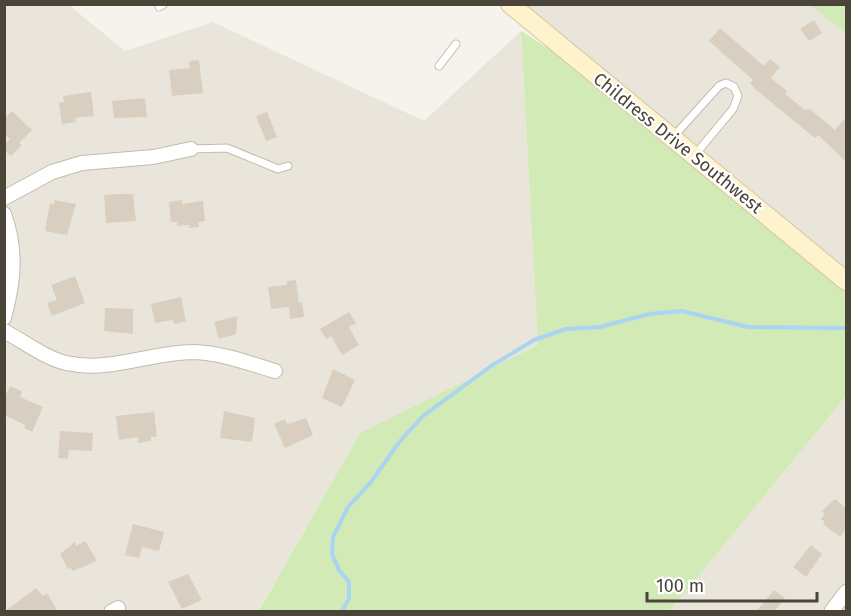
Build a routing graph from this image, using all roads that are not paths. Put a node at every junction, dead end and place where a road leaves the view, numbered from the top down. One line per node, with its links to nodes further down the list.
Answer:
1 (510, 4): 4 (street, Childress Drive Southwest)
2 (456, 44): 3 (lane)
3 (439, 66)
4 (672, 138): 6 (street, Childress Drive Southwest); 6 (lane)
5 (190, 149): 7 (lane); 8 (street)
6 (694, 156): 10 (street, Childress Drive Southwest)
7 (288, 166)
8 (4, 198)
9 (4, 214): 11 (street)
10 (846, 281)
11 (4, 318)
12 (4, 331): 13 (street)
13 (275, 371)
14 (846, 592): 15 (street)
15 (831, 612)

